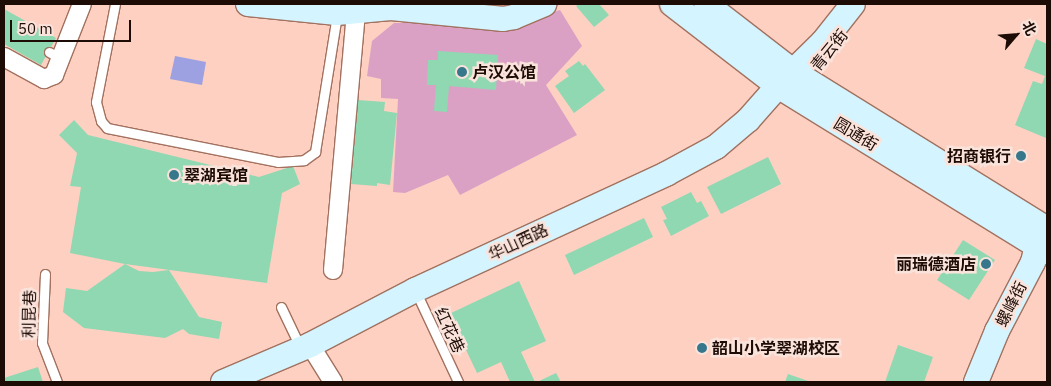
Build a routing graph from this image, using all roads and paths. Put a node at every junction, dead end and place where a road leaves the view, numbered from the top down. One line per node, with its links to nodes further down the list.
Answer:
1 (82, 4): 10 (street)
2 (115, 4): 9 (lane)
3 (248, 4): 9 (main road)
4 (544, 4): 9 (main road)
5 (672, 4): 11 (main road, 圆通街)
6 (706, 4): 11 (main road, 圆通街)
7 (853, 4): 11 (main road, 青云街)
8 (864, 4): 11 (main road, 青云街)
9 (347, 13): 13 (street)
10 (4, 57)
11 (792, 83): 12 (main road, 圆通街); 15 (main road, 华山西路)
12 (1045, 232): 23 (main road, 螺峰街)
13 (333, 270)
14 (46, 274): 18 (lane, 利昆巷)
15 (418, 297): 17 (main road, 华山西路); 22 (lane, 红花巷)
16 (281, 307): 17 (lane)
17 (309, 350): 19 (main road, 华山西路); 20 (main road, 华山西路); 21 (street)
18 (57, 382)
19 (223, 382)
20 (256, 382)
21 (333, 382)
22 (458, 382)
23 (976, 382)

